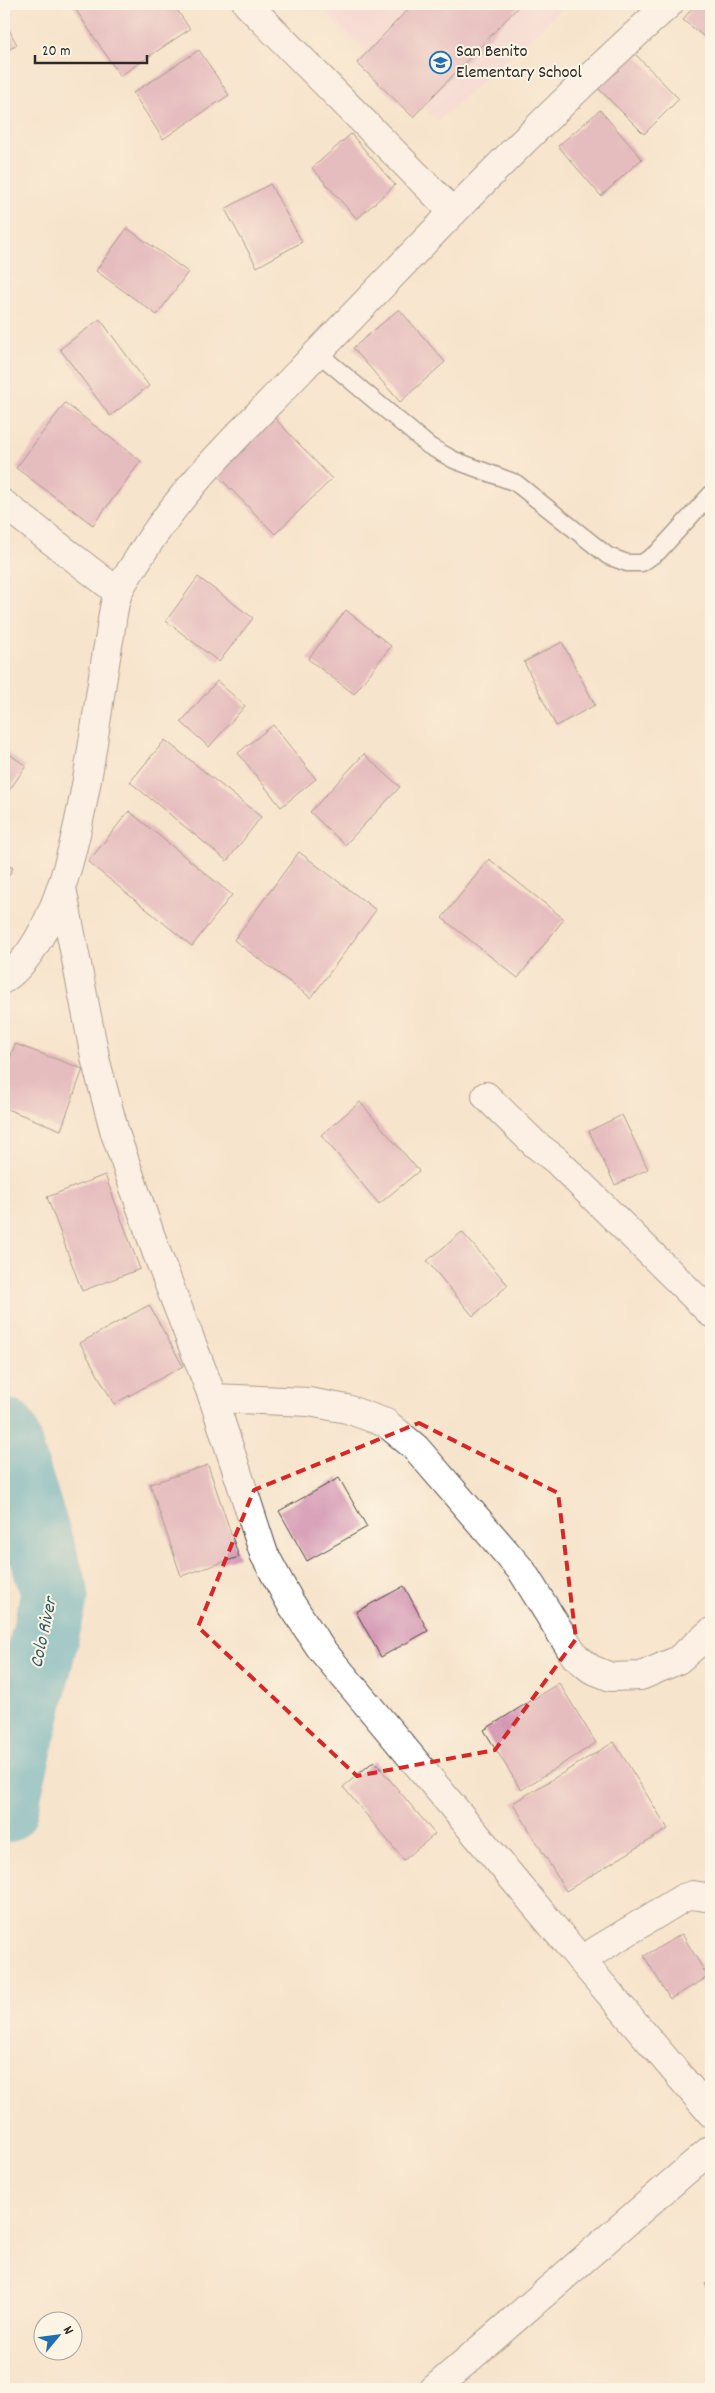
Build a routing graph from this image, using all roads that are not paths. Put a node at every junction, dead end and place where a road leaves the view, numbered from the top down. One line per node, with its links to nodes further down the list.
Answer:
1 (247, 4): 3 (street)
2 (669, 4): 3 (street)
3 (453, 212): 4 (street)
4 (318, 353): 5 (lane); 7 (street)
5 (711, 494)
6 (4, 504): 7 (street)
7 (118, 592): 8 (street)
8 (62, 888): 9 (street); 12 (street)
9 (4, 979)
10 (486, 1096): 11 (street)
11 (711, 1313)
12 (213, 1398): 13 (street); 15 (street)
13 (711, 1632)
14 (711, 1898): 15 (street)
15 (580, 1960): 16 (street)
16 (711, 2113)
17 (711, 2149): 18 (street)
18 (434, 2389)

